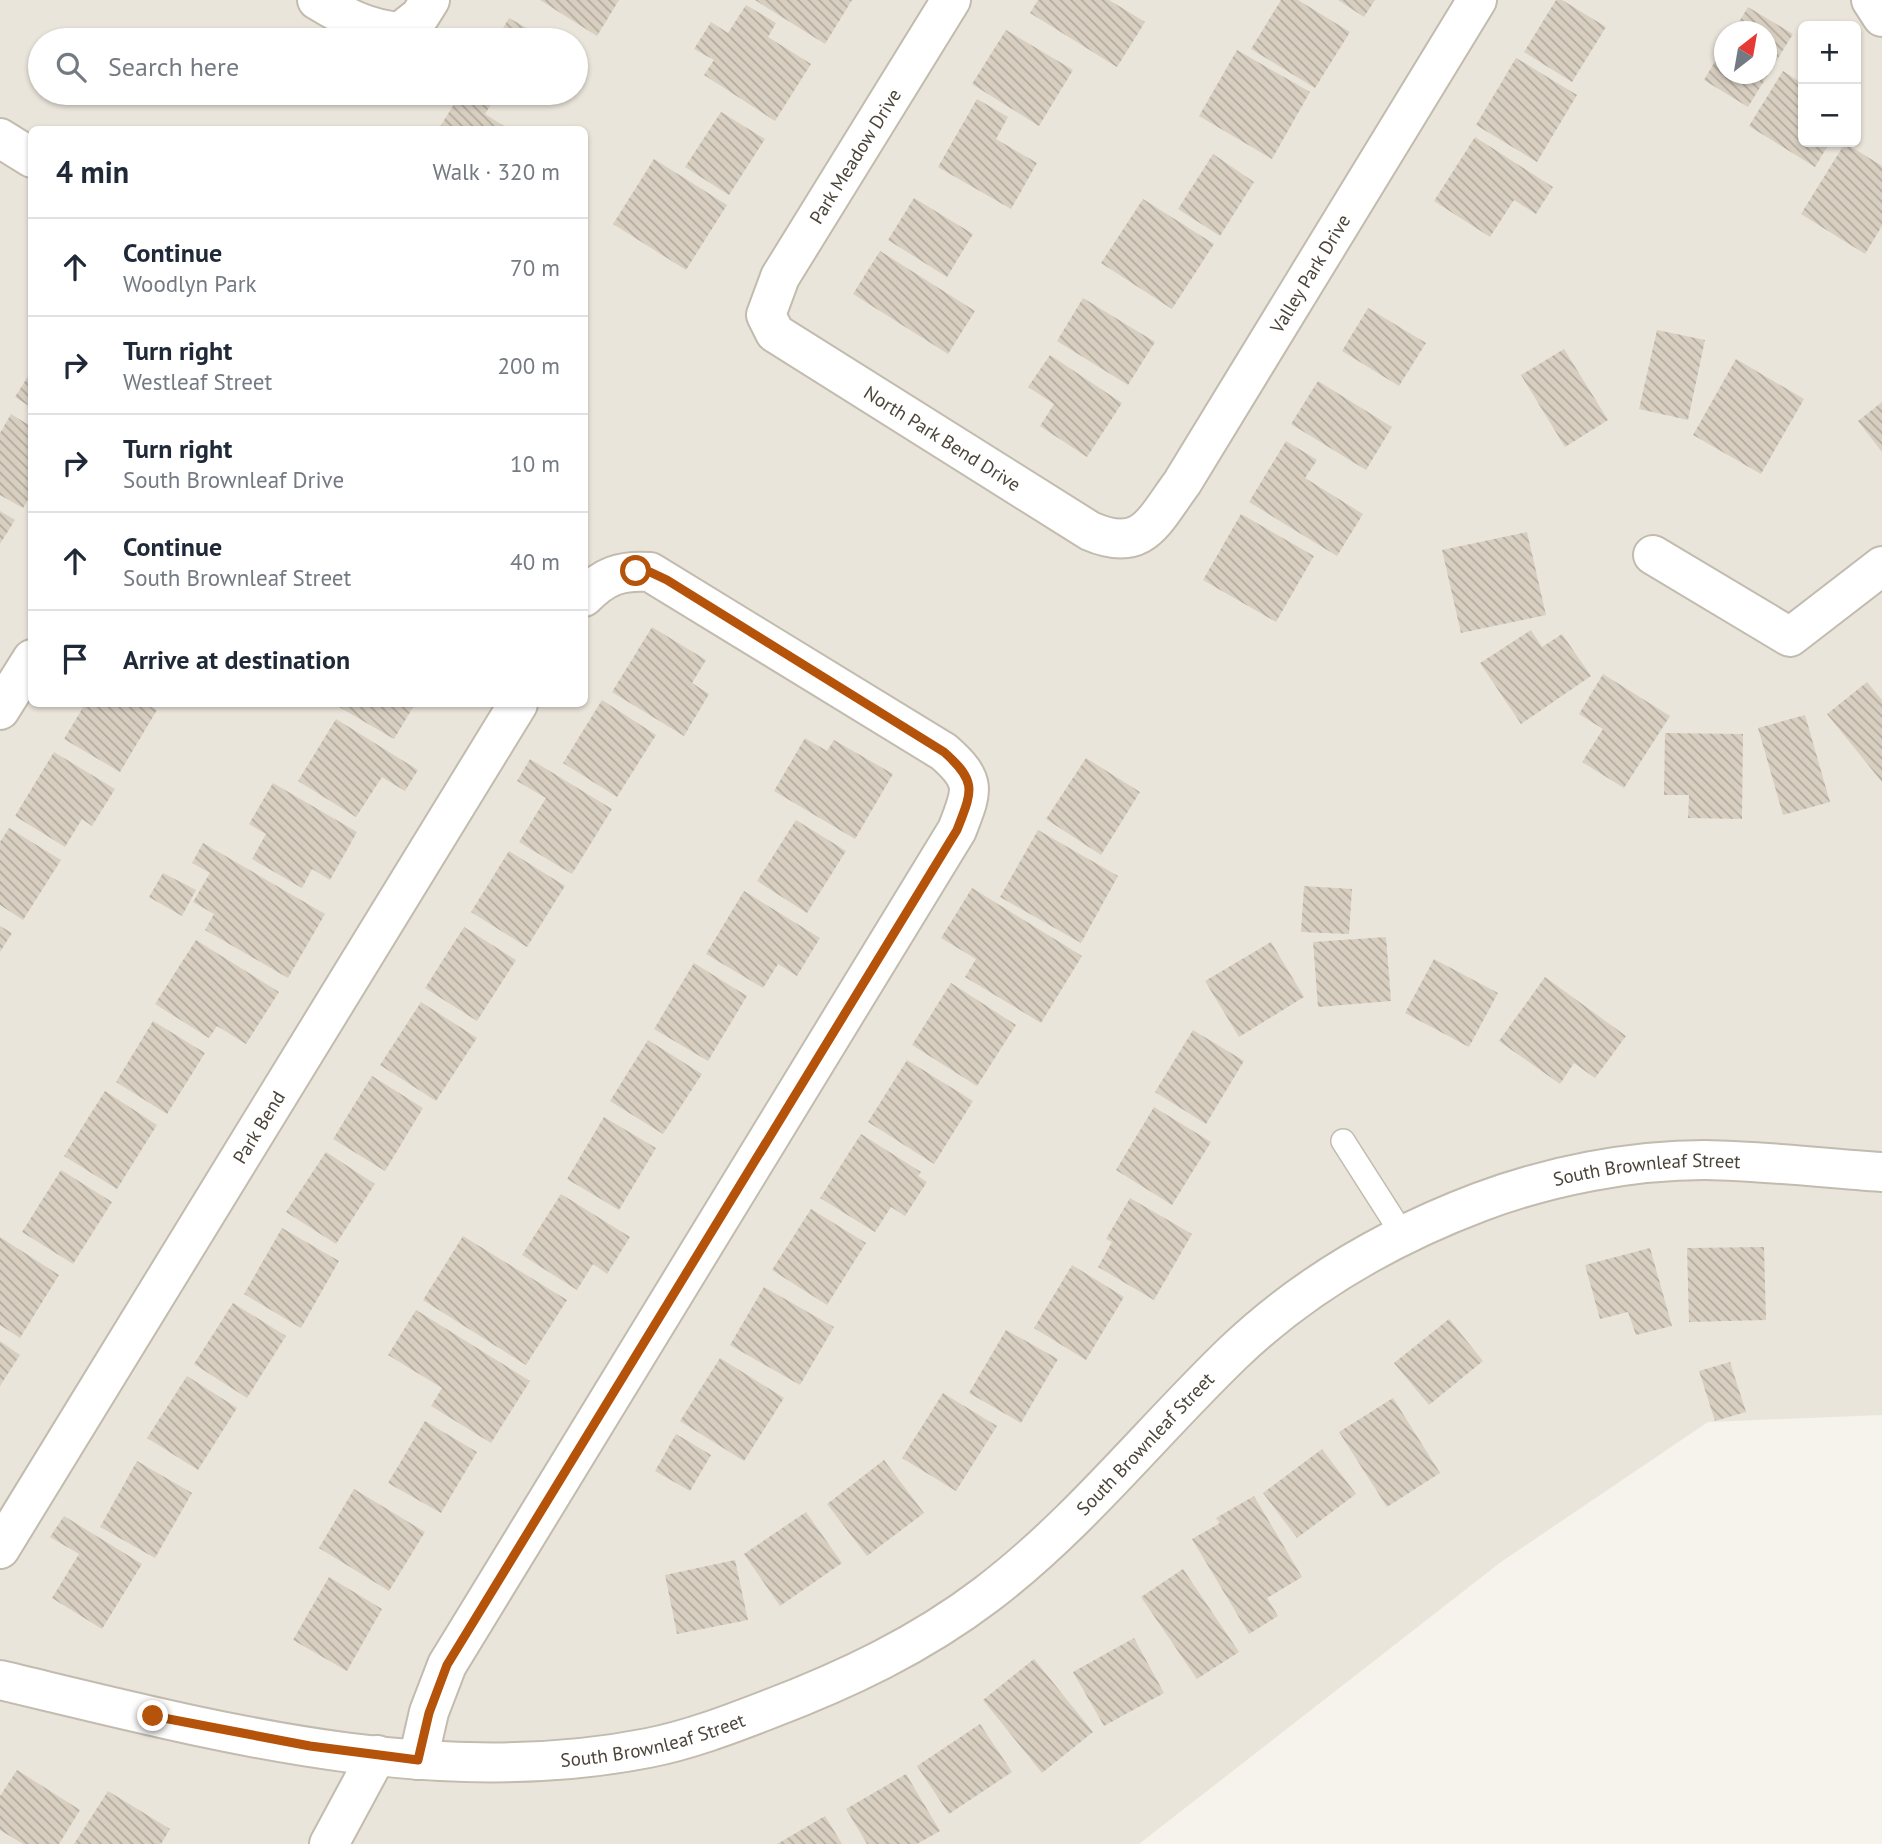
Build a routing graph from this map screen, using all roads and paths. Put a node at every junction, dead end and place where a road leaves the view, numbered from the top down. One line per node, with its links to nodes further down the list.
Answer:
1 (317, 0): 7 (street)
2 (430, 0): 8 (street)
3 (951, 0): 11 (street, Park Meadow Drive)
4 (1477, 0): 12 (street, Valley Park Drive)
5 (1871, 0): 6 (street)
6 (1882, 17)
7 (370, 28)
8 (405, 28)
9 (0, 138): 10 (street)
10 (28, 156)
11 (766, 315): 12 (street, North Park Bend Drive)
12 (1134, 539)
13 (1653, 555): 14 (street)
14 (1882, 566)
15 (588, 593): 25 (street)
16 (28, 665): 18 (street)
17 (516, 707): 22 (street, Park Bend)
18 (0, 710)
19 (1343, 1141): 21 (lane)
20 (1882, 1172): 21 (street, South Brownleaf Street)
21 (1403, 1236): 25 (street, South Brownleaf Street)
22 (0, 1549)
23 (0, 1680): 24 (street)
24 (377, 1755): 25 (street, South Brownleaf Street); 26 (street)
25 (418, 1760)
26 (329, 1844)

